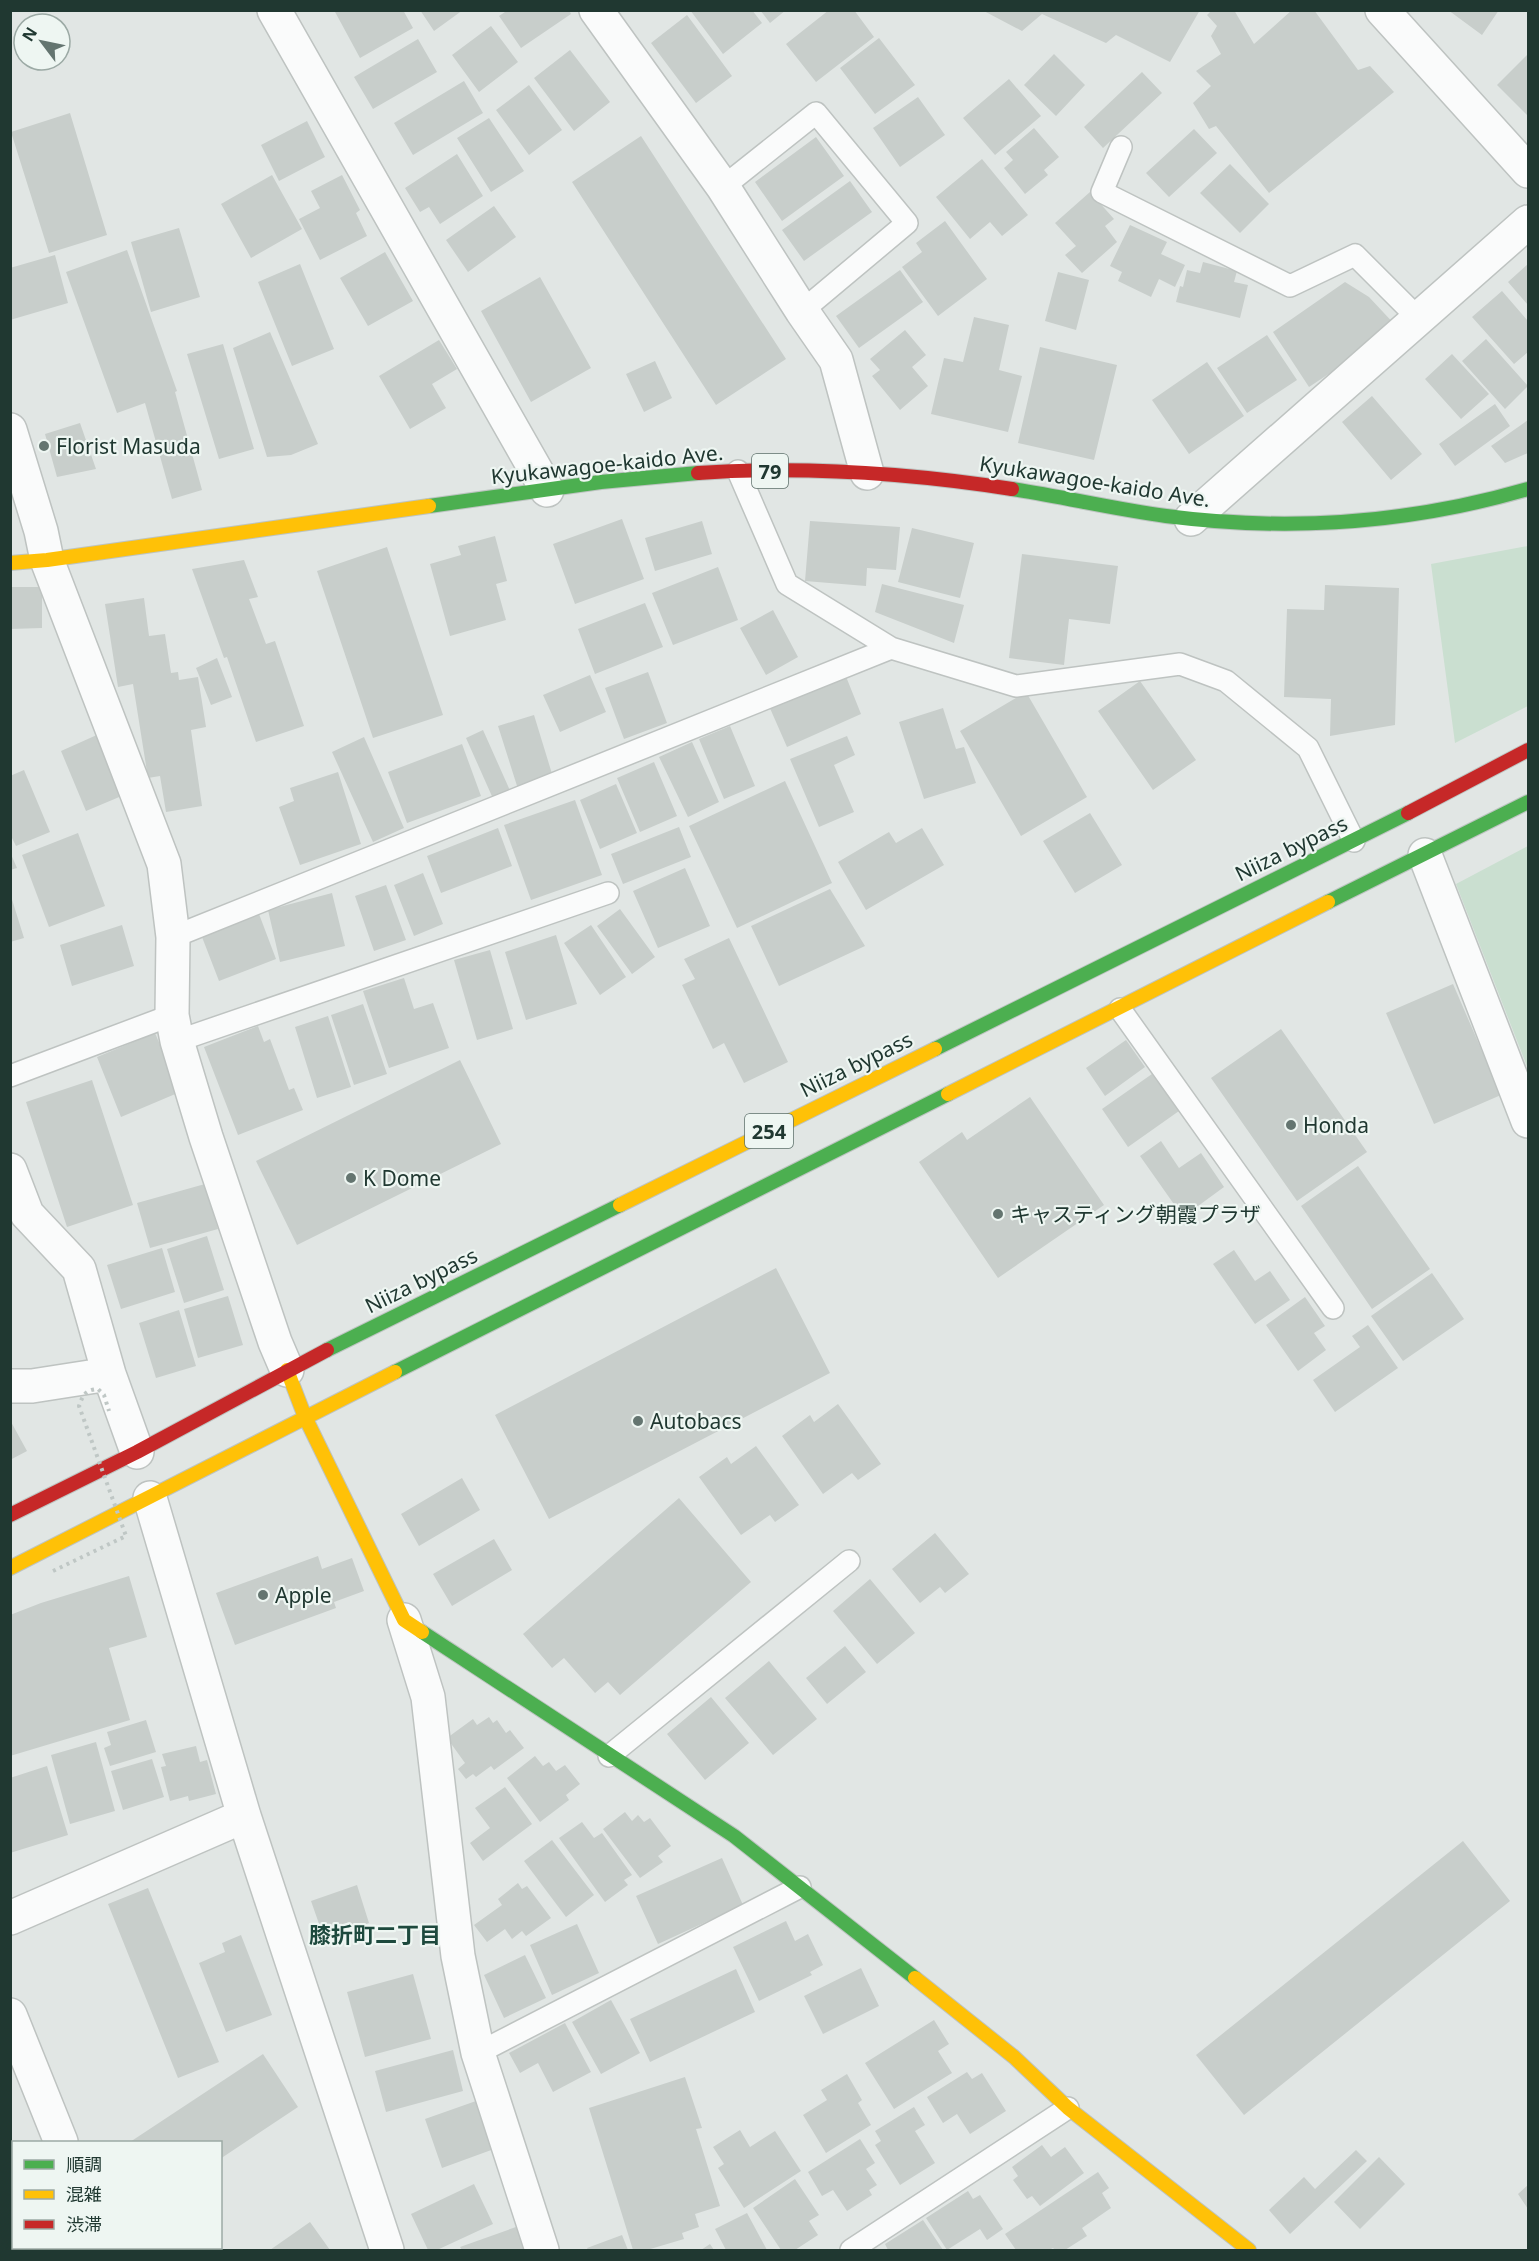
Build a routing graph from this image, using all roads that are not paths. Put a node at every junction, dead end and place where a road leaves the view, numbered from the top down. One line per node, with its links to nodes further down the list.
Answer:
1 (274, 10): 13 (street)
2 (596, 10): 6 (street)
3 (1382, 10): 5 (street)
4 (1121, 147): 9 (lane)
5 (1528, 171)
6 (723, 187): 8 (street); 8 (lane)
7 (1528, 222): 9 (street)
8 (802, 311): 12 (street)
9 (1419, 319): 15 (street)
10 (10, 429): 16 (street)
11 (738, 471): 12 (main road, Kyukawagoe-kaido Ave. / 79); 13 (main road, Kyukawagoe-kaido Ave. / 79); 18 (lane)
12 (867, 473): 15 (main road, Kyukawagoe-kaido Ave. / 79)
13 (547, 489): 16 (main road, Kyukawagoe-kaido Ave. / 79)
14 (1528, 489): 15 (main road, Kyukawagoe-kaido Ave. / 79)
15 (1191, 519)
16 (47, 560): 17 (main road, Kyukawagoe-kaido Ave. / 79); 24 (street)
17 (10, 563)
18 (891, 648): 21 (lane); 24 (lane)
19 (1528, 750): 21 (main road, Niiza bypass / 254)
20 (1528, 802): 22 (main road, 254)
21 (1353, 841): 31 (main road, Niiza bypass / 254)
22 (1425, 855): 25 (main road, 254); 28 (street)
23 (608, 893): 26 (lane)
24 (173, 937): 26 (street)
25 (1119, 1009): 30 (lane); 34 (main road, 254)
26 (175, 1028): 27 (lane); 31 (street)
27 (10, 1076)
28 (1528, 1121)
29 (10, 1170): 32 (street)
30 (1333, 1308)
31 (287, 1370): 34 (main road); 35 (main road, Niiza bypass / 254)
32 (109, 1374): 33 (street); 35 (street)
33 (10, 1386)
34 (305, 1417): 36 (main road, 254); 40 (main road)
35 (137, 1452): 37 (main road, Niiza bypass / 254)
36 (150, 1498): 39 (main road, 254); 42 (street)
37 (10, 1515)
38 (849, 1561): 41 (lane)
39 (10, 1568)
40 (404, 1620): 41 (main road); 46 (street)
41 (609, 1756): 43 (main road)
42 (244, 1816): 44 (street); 49 (street)
43 (800, 1887): 46 (lane); 47 (main road)
44 (10, 1918)
45 (10, 2015): 48 (street)
46 (478, 2053): 50 (street)
47 (1068, 2108): 51 (lane); 52 (main road)
48 (61, 2141)
49 (387, 2250)
50 (542, 2250)
51 (851, 2250)
52 (1249, 2250)

